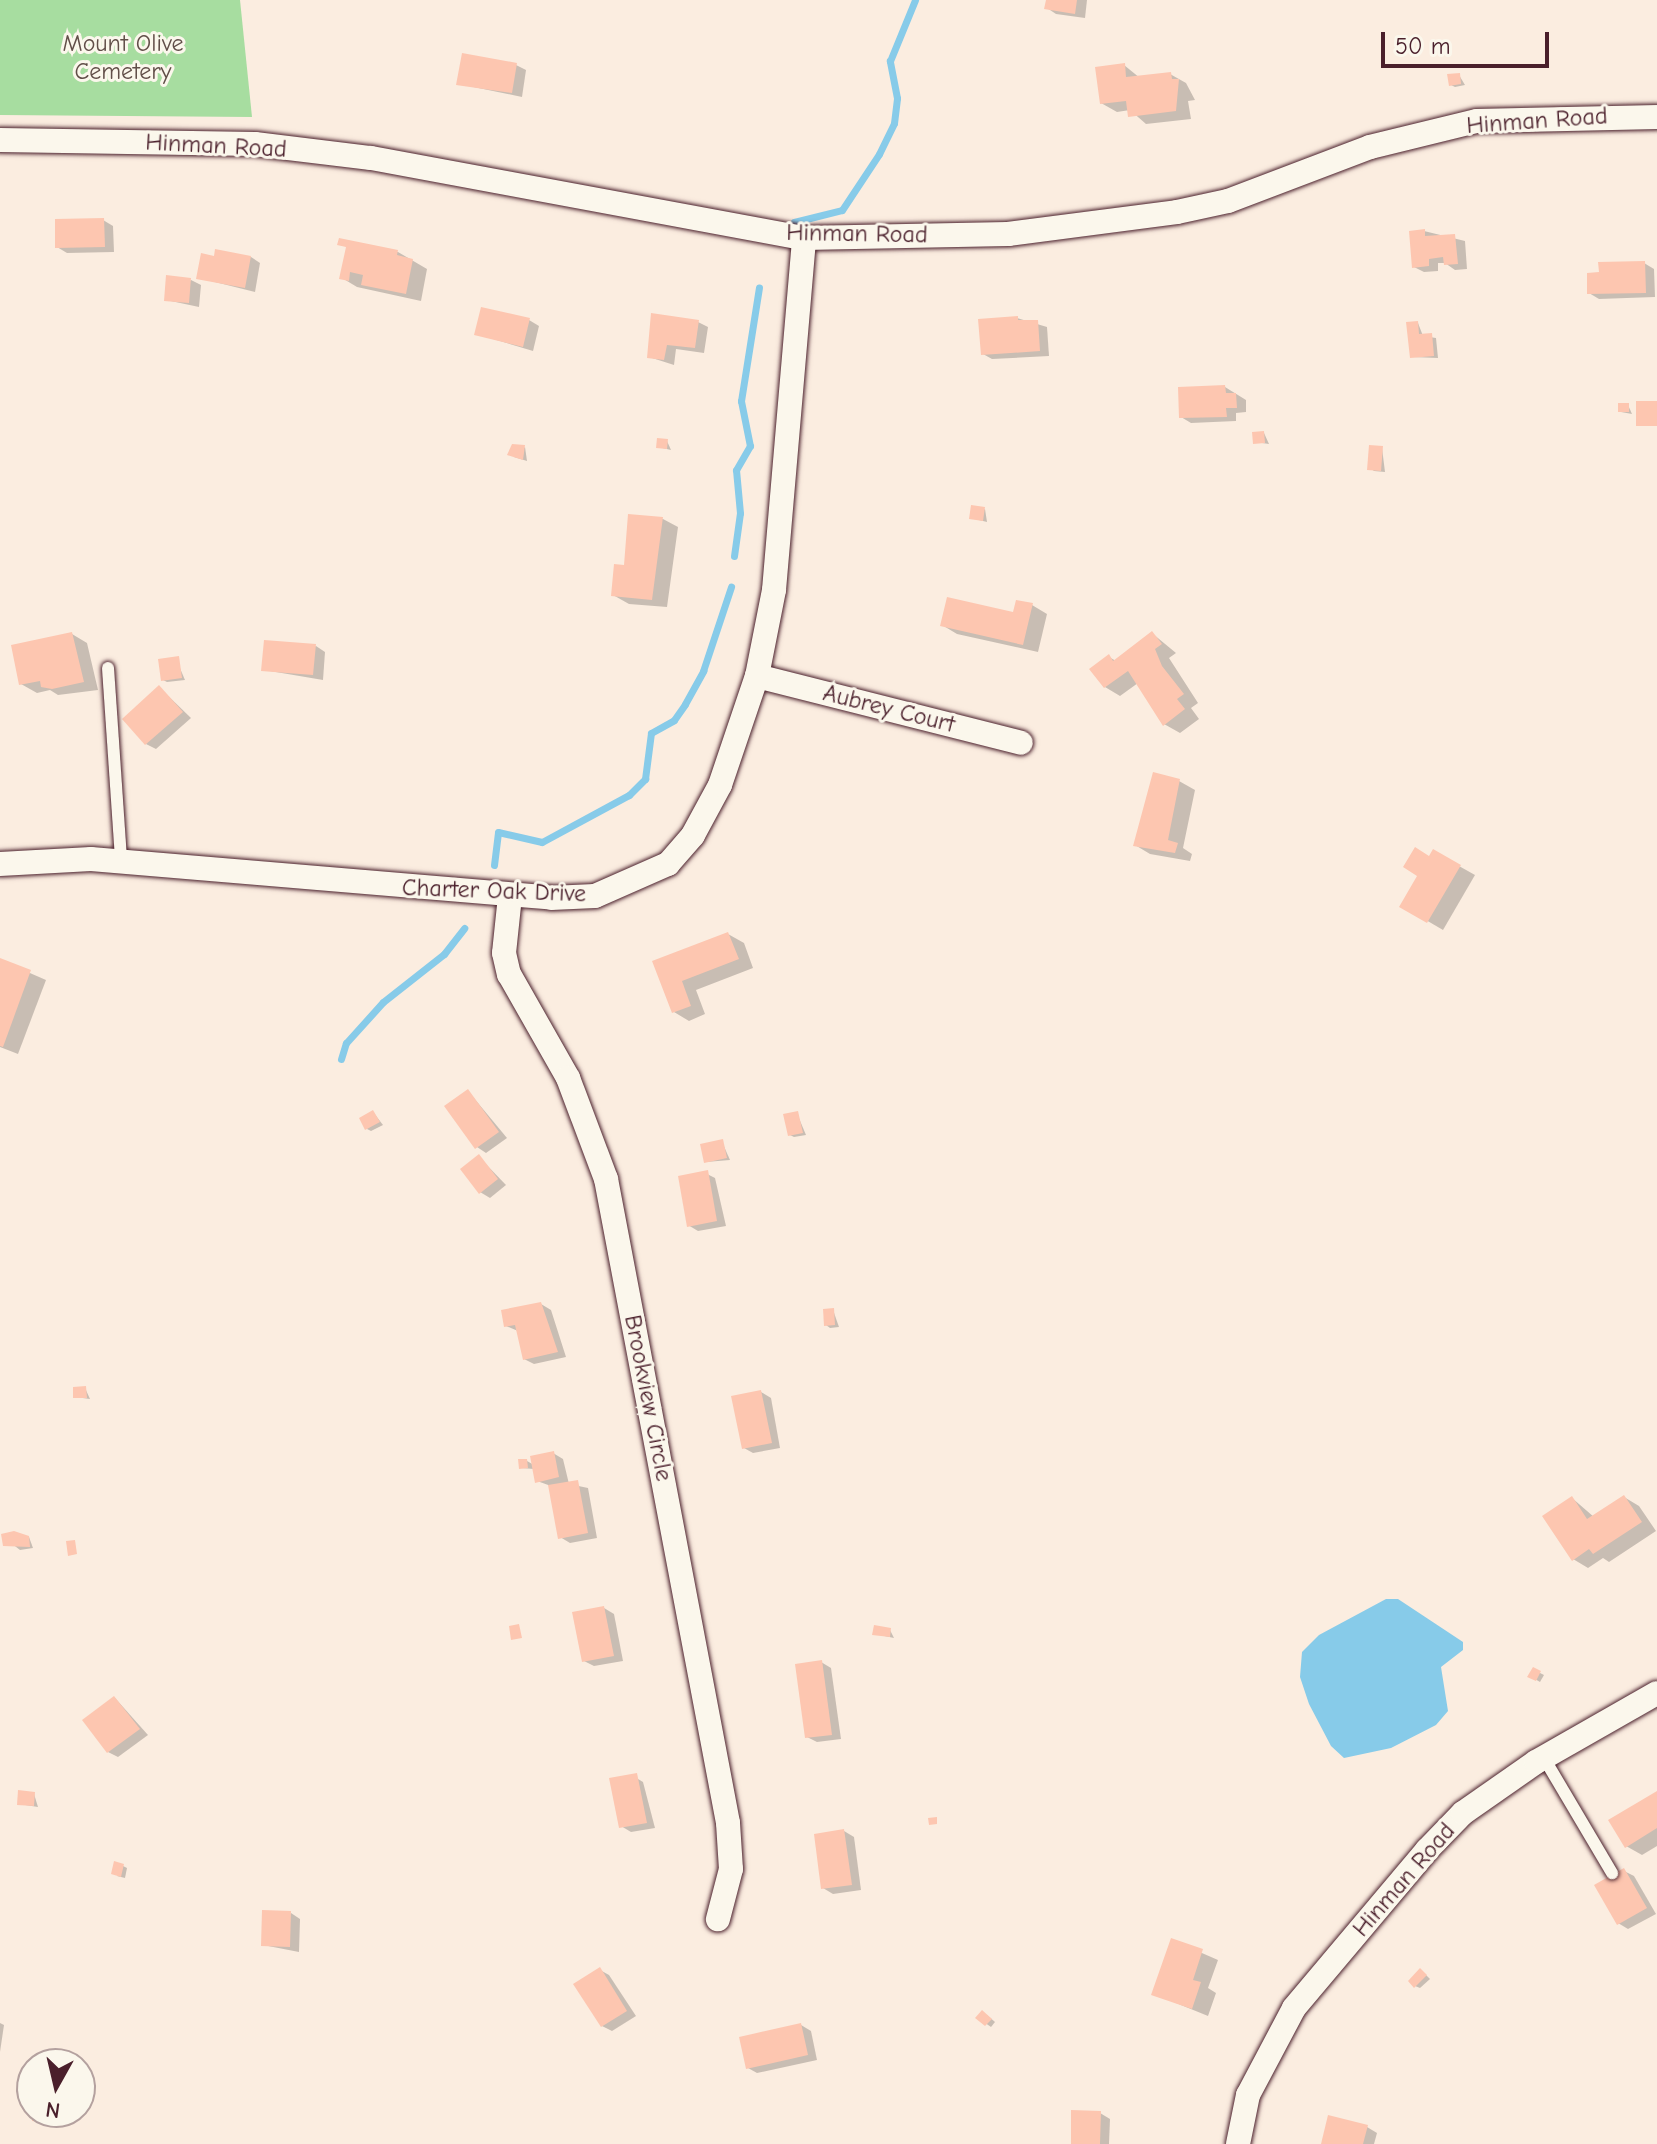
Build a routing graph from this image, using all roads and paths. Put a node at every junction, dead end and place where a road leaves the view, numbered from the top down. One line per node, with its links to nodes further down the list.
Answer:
1 (1657, 117): 3 (street, Hinman Road)
2 (0, 140): 3 (street, Hinman Road)
3 (804, 238): 5 (street, Charter Oak Drive)
4 (108, 668): 7 (lane)
5 (757, 676): 6 (street, Aubrey Court); 9 (street, Charter Oak Drive)
6 (1021, 743)
7 (121, 861): 8 (street, Charter Oak Drive); 9 (street, Charter Oak Drive)
8 (0, 864)
9 (510, 896): 13 (street, Brookview Circle)
10 (1657, 1693): 11 (street, Hinman Road)
11 (1544, 1758): 12 (lane); 14 (street, Hinman Road)
12 (1612, 1873)
13 (718, 1919)
14 (1238, 2144)

